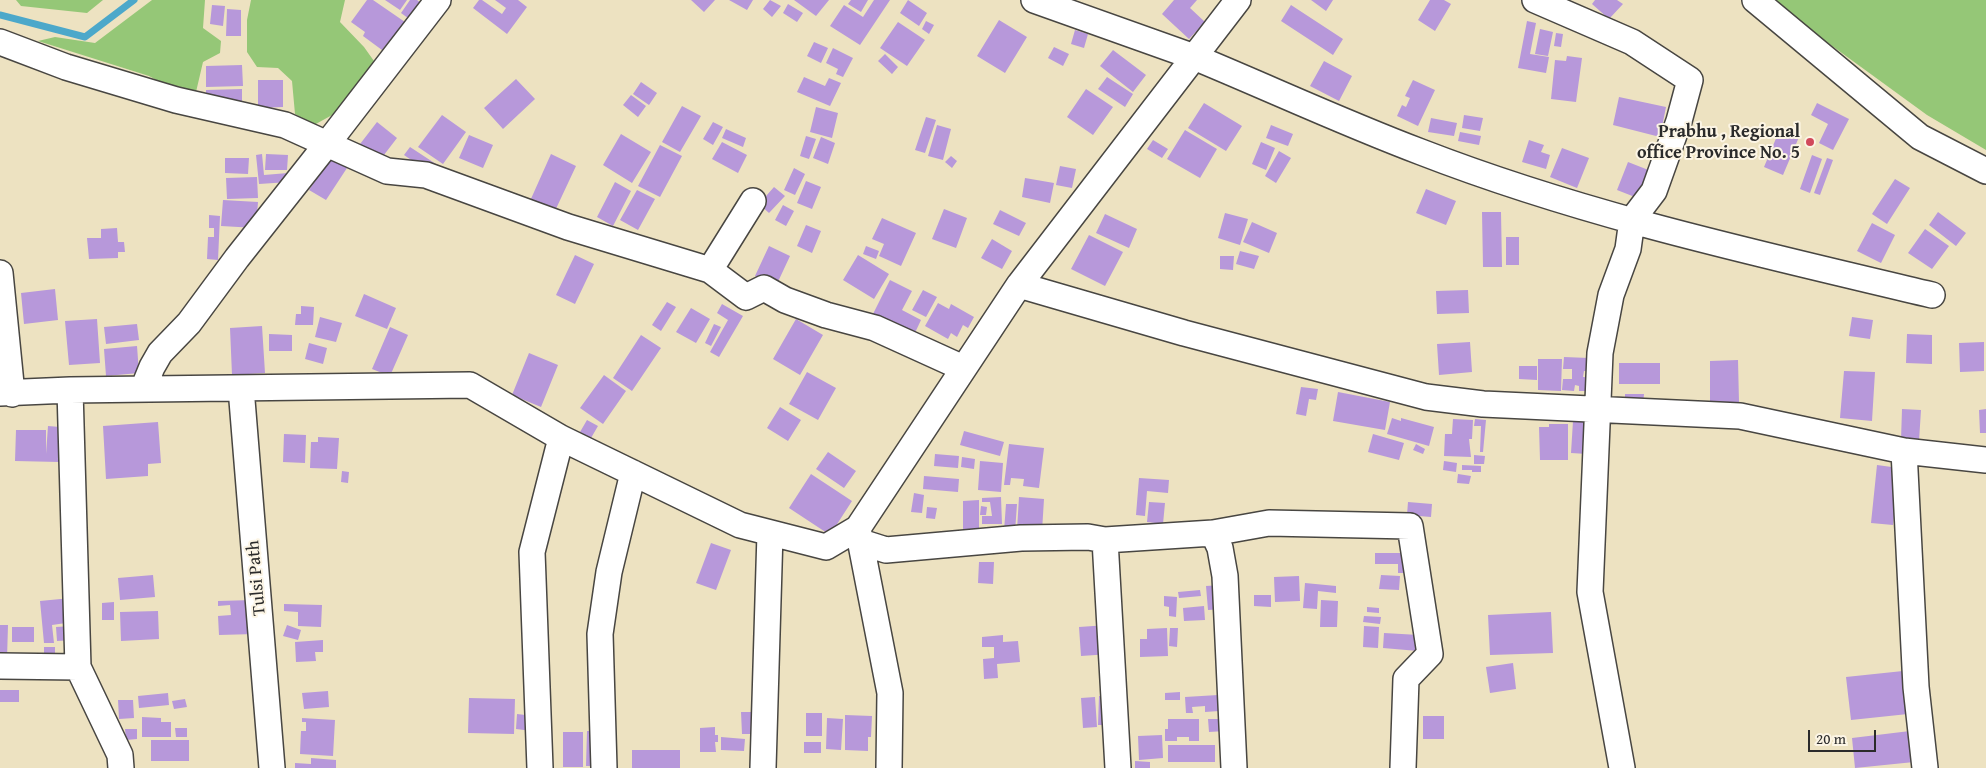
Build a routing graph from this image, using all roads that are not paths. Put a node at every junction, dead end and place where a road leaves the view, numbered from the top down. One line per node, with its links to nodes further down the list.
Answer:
1 (438, 0): 8 (street)
2 (1034, 0): 7 (street)
3 (1238, 0): 7 (street)
4 (1535, 0): 11 (street)
5 (1755, 0): 9 (street)
6 (0, 42): 8 (street)
7 (1196, 57): 11 (street); 14 (street)
8 (327, 144): 12 (street); 19 (street)
9 (1986, 171)
10 (753, 201): 12 (street)
11 (1632, 220): 15 (street); 21 (street)
12 (710, 270): 16 (street)
13 (0, 273): 20 (street)
14 (1019, 285): 16 (street); 21 (street)
15 (1932, 295)
16 (964, 368): 28 (street)
17 (242, 388): 19 (street); 22 (street); 33 (street, Tulsi Path)
18 (70, 390): 19 (street); 20 (street); 31 (street)
19 (143, 390)
20 (6, 394)
21 (1599, 408): 23 (street); 41 (street)
22 (561, 438): 25 (street); 34 (street)
23 (1904, 451): 24 (street); 42 (street)
24 (1986, 460)
25 (633, 473): 26 (street); 35 (street)
26 (770, 532): 28 (street); 36 (street)
27 (1213, 533): 29 (street); 39 (street); 40 (street)
28 (859, 535): 29 (street); 37 (street)
29 (1105, 540): 38 (street)
30 (0, 666): 31 (street)
31 (78, 667): 32 (street)
32 (121, 768)
33 (272, 768)
34 (540, 768)
35 (604, 768)
36 (763, 768)
37 (889, 768)
38 (1118, 768)
39 (1234, 768)
40 (1403, 768)
41 (1622, 768)
42 (1925, 768)

